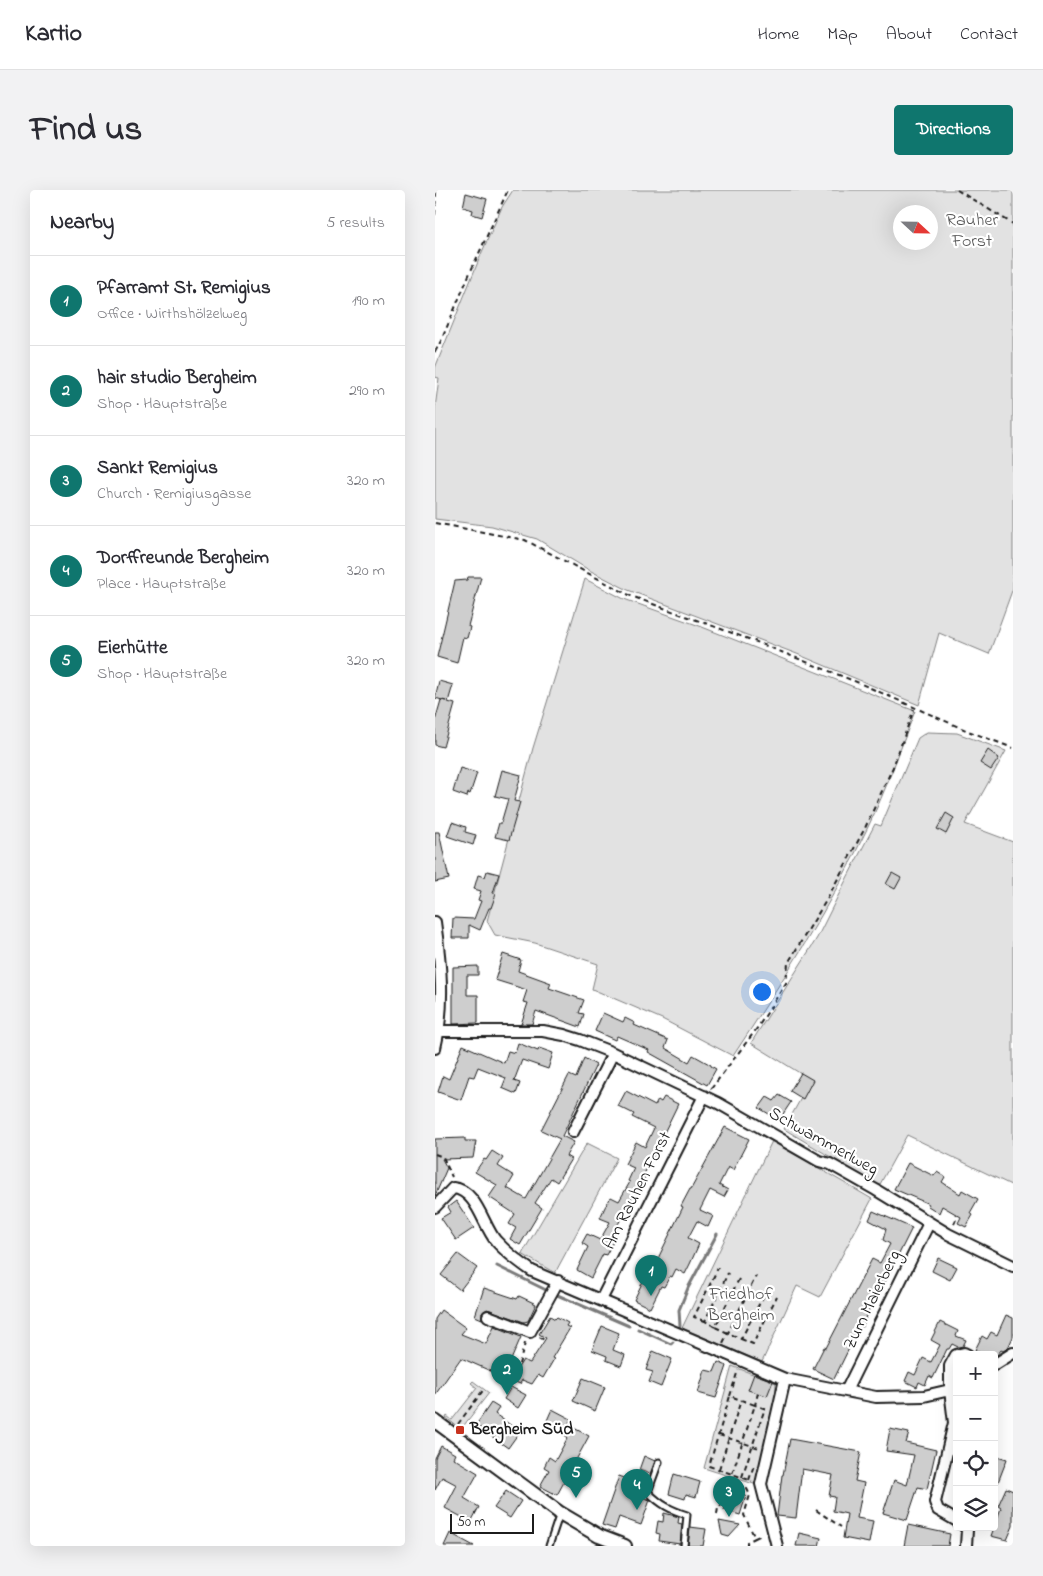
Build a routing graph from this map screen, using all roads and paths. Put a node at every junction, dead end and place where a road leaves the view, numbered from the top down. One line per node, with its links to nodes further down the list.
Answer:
1 (436, 190): 4 (path)
2 (508, 190): 6 (path)
3 (957, 190): 5 (path)
4 (435, 215)
5 (1013, 224)
6 (435, 352)
7 (435, 523): 8 (path)
8 (915, 708): 9 (path); 14 (path)
9 (1013, 748)
10 (435, 922): 11 (street)
11 (439, 1031): 12 (street); 13 (street, Schwammerlweg)
12 (435, 1048)
13 (613, 1053): 14 (street, Schwammerlweg); 15 (street)
14 (704, 1096): 19 (street, Schwammerlweg); 28 (street, Am Rauhen Forst)
15 (573, 1132)
16 (435, 1154): 17 (path)
17 (456, 1188): 18 (street); 25 (street)
18 (435, 1206)
19 (929, 1223): 20 (street, Schwammerlweg); 44 (street, Zum Maierberg)
20 (1013, 1266)
21 (718, 1268): 30 (path)
22 (728, 1273): 30 (path)
23 (756, 1276): 33 (path)
24 (739, 1279): 31 (path)
25 (558, 1281): 28 (street); 32 (street)
26 (766, 1291): 34 (path)
27 (777, 1296): 34 (path)
28 (601, 1300): 35 (street)
29 (488, 1316): 32 (street)
30 (705, 1321): 31 (path)
31 (715, 1327): 33 (path)
32 (530, 1332): 41 (path)
33 (727, 1333): 34 (path); 35 (path)
34 (741, 1339)
35 (719, 1352): 38 (street)
36 (1013, 1353): 39 (street)
37 (953, 1359): 42 (street)
38 (741, 1361): 40 (street); 46 (path)
39 (998, 1362)
40 (785, 1379): 44 (street); 79 (street)
41 (510, 1380)
42 (953, 1388): 44 (street)
43 (484, 1390): 53 (path)
44 (846, 1391)
45 (758, 1393): 49 (path)
46 (730, 1396): 48 (path); 54 (path)
47 (953, 1396): 70 (street)
48 (741, 1400): 49 (path); 55 (path)
49 (755, 1404): 50 (path); 56 (path)
50 (766, 1409): 51 (path); 57 (path)
51 (771, 1410)
52 (435, 1421): 53 (street)
53 (451, 1434): 68 (street)
54 (719, 1435): 55 (path); 61 (path)
55 (729, 1438): 56 (path); 61 (path)
56 (742, 1443): 57 (path); 62 (path)
57 (753, 1446): 58 (path); 63 (path)
58 (759, 1448)
59 (659, 1462): 77 (lane)
60 (754, 1464): 64 (path)
61 (719, 1470): 62 (path)
62 (732, 1474): 63 (path); 66 (path)
63 (742, 1477): 64 (path)
64 (749, 1480): 65 (path)
65 (753, 1481)
66 (729, 1483): 69 (path); 74 (path)
67 (816, 1510): 71 (path)
68 (560, 1513): 75 (lane); 76 (street)
69 (717, 1514)
70 (953, 1519)
71 (841, 1527)
72 (967, 1531): 80 (street)
73 (760, 1535): 74 (path)
74 (755, 1538): 78 (path)
75 (549, 1546)
76 (625, 1546)
77 (684, 1546)
78 (747, 1546)
79 (777, 1546)
80 (966, 1546)

